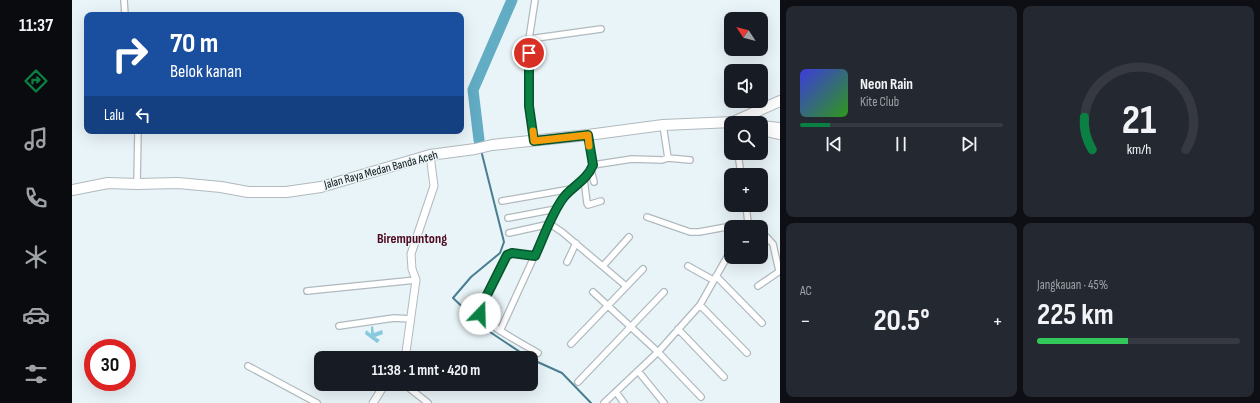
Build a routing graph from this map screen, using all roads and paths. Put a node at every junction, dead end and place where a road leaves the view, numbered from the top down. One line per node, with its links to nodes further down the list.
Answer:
1 (124, 0): 3 (street)
2 (534, 2): 5 (street)
3 (125, 12)
4 (601, 29): 5 (street)
5 (529, 39): 16 (street)
6 (780, 101): 7 (highway)
7 (749, 116)
8 (724, 123): 9 (highway, Jalan Raya Medan Banda Aceh)
9 (663, 124): 14 (highway, Jalan Raya Medan Banda Aceh); 18 (street)
10 (768, 126): 11 (main road)
11 (780, 127)
12 (768, 132): 15 (main road)
13 (138, 134): 23 (street)
14 (588, 135): 16 (highway, Jalan Raya Medan Banda Aceh); 20 (street)
15 (780, 135)
16 (534, 141): 17 (highway, Jalan Raya Medan Banda Aceh)
17 (430, 155): 23 (highway, Jalan Raya Medan Banda Aceh); 45 (street)
18 (668, 158): 19 (street); 20 (street)
19 (690, 160)
20 (592, 168): 21 (street); 22 (street)
21 (584, 179): 24 (street); 27 (street)
22 (594, 182)
23 (137, 184): 25 (highway, Jalan Raya Medan Banda Aceh)
24 (571, 189): 26 (street); 28 (street)
25 (72, 190)
26 (502, 201)
27 (601, 201)
28 (556, 209): 30 (street); 31 (street)
29 (647, 217): 32 (street)
30 (508, 218)
31 (550, 224): 33 (street); 36 (street); 37 (street)
32 (724, 228)
33 (510, 234)
34 (630, 237): 40 (street)
35 (768, 239): 43 (street)
36 (576, 243): 38 (street); 40 (street)
37 (535, 256): 58 (street); 58 (street)
38 (567, 262)
39 (724, 262): 44 (street)
40 (603, 266): 46 (street)
41 (688, 266): 44 (street)
42 (644, 269): 46 (street)
43 (780, 271): 47 (street)
44 (714, 278): 51 (street); 54 (street)
45 (416, 280): 48 (street); 53 (street)
46 (626, 286): 52 (street)
47 (758, 286)
48 (307, 292)
49 (594, 292): 52 (street)
50 (664, 292): 56 (street)
51 (700, 305): 57 (street); 63 (street)
52 (608, 306): 56 (street); 59 (street)
53 (411, 319): 55 (street); 60 (street)
54 (762, 323)
55 (338, 326)
56 (631, 327): 62 (street); 67 (street)
57 (678, 329): 62 (street); 66 (street)
58 (500, 331): 61 (street)
59 (571, 344)
60 (406, 351)
61 (536, 351)
62 (658, 352): 65 (street); 71 (street)
63 (747, 353)
64 (248, 366): 72 (street)
65 (638, 371): 70 (street); 77 (street)
66 (724, 377)
67 (578, 382)
68 (381, 391): 73 (street)
69 (413, 391): 74 (street)
70 (616, 392): 75 (street); 76 (street)
71 (701, 397)
72 (317, 403)
73 (373, 403)
74 (428, 403)
75 (604, 403)
76 (624, 403)
77 (664, 403)

